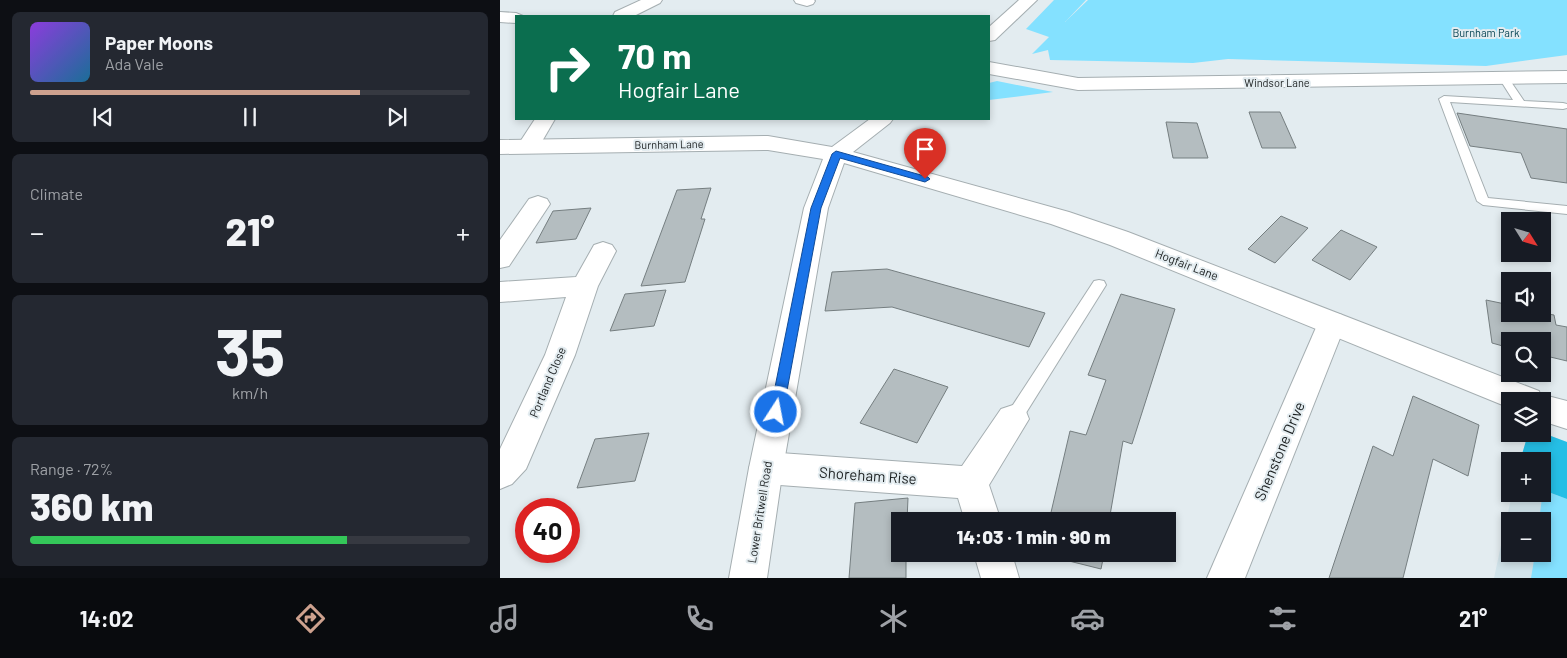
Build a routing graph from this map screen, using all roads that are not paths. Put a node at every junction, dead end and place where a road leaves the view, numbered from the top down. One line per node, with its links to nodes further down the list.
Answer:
1 (654, 0): 3 (street)
2 (1029, 0): 6 (street)
3 (623, 15)
4 (500, 16): 5 (street)
5 (515, 18)
6 (990, 35)
7 (990, 68): 9 (street, Windsor Lane)
8 (1567, 77): 9 (street, Windsor Lane)
9 (1504, 78): 10 (lane)
10 (1520, 103): 11 (lane); 18 (lane)
11 (1563, 106)
12 (544, 120): 14 (street)
13 (882, 120): 16 (street)
14 (529, 145): 15 (street, Burnham Lane); 16 (street, Burnham Lane)
15 (500, 147)
16 (836, 154): 24 (street, Hogfair Lane); 29 (street, Lower Britwell Road)
17 (538, 204): 20 (street)
18 (1567, 210)
19 (603, 252): 22 (street, Portland Close)
20 (500, 259)
21 (1099, 285): 28 (lane)
22 (584, 286): 23 (street); 30 (street, Portland Close)
23 (500, 292)
24 (1332, 323): 25 (street, Hogfair Lane); 36 (street, Shenstone Drive)
25 (1503, 392)
26 (1551, 410): 27 (street)
27 (1567, 415)
28 (1013, 419): 31 (street)
29 (766, 468): 31 (street, Shoreham Rise); 34 (street, Lower Britwell Road)
30 (500, 473)
31 (971, 483): 32 (street)
32 (980, 512)
33 (995, 562): 35 (street)
34 (748, 578)
35 (1000, 578)
36 (1226, 578)

